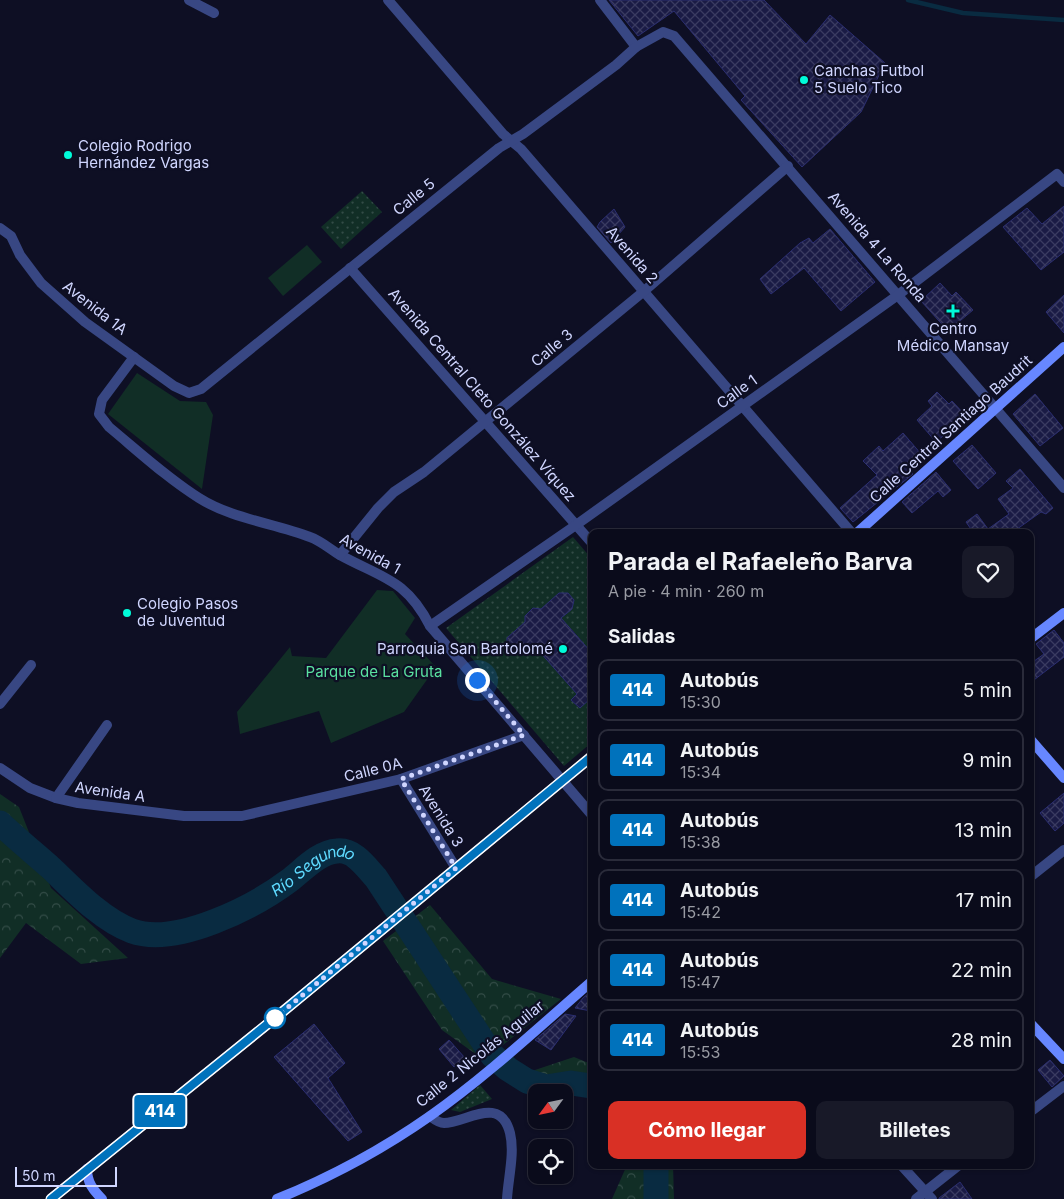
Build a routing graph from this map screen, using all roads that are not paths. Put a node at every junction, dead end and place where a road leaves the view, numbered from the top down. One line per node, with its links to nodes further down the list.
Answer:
1 (189, 0): 4 (street)
2 (388, 0): 7 (street, Avenida 2)
3 (600, 0): 6 (street)
4 (214, 13)
5 (664, 32): 6 (street, Calle 5); 8 (street, Avenida 4 La Ronda)
6 (636, 47): 7 (street, Calle 5)
7 (512, 141): 11 (street, Calle 5); 12 (street, Avenida 2)
8 (788, 166): 12 (street, Calle 3); 13 (street, Avenida 4 La Ronda)
9 (1060, 178): 13 (street, Calle 1)
10 (0, 228): 15 (street, Avenida 1A)
11 (350, 268): 16 (street, Calle 5); 19 (street, Avenida Central Cleto González Víquez)
12 (643, 292): 17 (street, Avenida 2); 19 (street, Calle 3)
13 (898, 295): 17 (street, Calle 1); 18 (street, Avenida 4 La Ronda)
14 (1064, 348): 18 (main road, Calle Central Santiago Baudrit)
15 (134, 357): 16 (street, Avenida 1A); 25 (street, Avenida 1)
16 (189, 393)
17 (742, 406): 21 (street, Calle 1); 22 (street, Avenida 2)
18 (996, 409): 20 (street, Avenida 4 La Ronda); 23 (main road, Calle Central Santiago Baudrit)
19 (487, 421): 21 (street, Avenida Central Cleto González Víquez); 25 (street, Calle 3)
20 (1064, 488)
21 (576, 526): 24 (street, Avenida Central Cleto González Víquez); 27 (street, Calle 1)
22 (848, 529)
23 (861, 529)
24 (588, 539)
25 (340, 555): 27 (street, Avenida 1)
26 (1064, 613): 28 (main road)
27 (430, 626): 32 (street, Avenida 1)
28 (1034, 636)
29 (31, 665): 30 (street)
30 (0, 704)
31 (107, 725): 39 (street)
32 (524, 735): 37 (street, Calle 0A); 38 (street, Avenida 1)
33 (1034, 744): 36 (main road)
34 (588, 759): 38 (main road)
35 (0, 768): 39 (street, Avenida A)
36 (1064, 778)
37 (401, 779): 41 (street, Calle 0A); 43 (street, Avenida 3)
38 (562, 780): 40 (street, Avenida 1); 43 (main road)
39 (56, 798): 41 (street, Avenida A)
40 (588, 810)
41 (225, 815)
42 (1064, 850): 44 (street)
43 (456, 868): 51 (main road)
44 (1034, 874)
45 (588, 985): 50 (main road, Calle 2 Nicolás Aguilar)
46 (1034, 1027): 47 (main road)
47 (1064, 1059)
48 (1064, 1086): 49 (street)
49 (1034, 1109)
50 (430, 1116): 57 (main road, Calle 2 Nicolás Aguilar); 58 (street)
51 (87, 1169): 55 (main road); 56 (main road)
52 (905, 1169): 54 (street)
53 (955, 1169): 54 (street)
54 (928, 1195): 59 (street)
55 (51, 1199)
56 (102, 1199)
57 (277, 1199)
58 (507, 1199)
59 (916, 1199)

